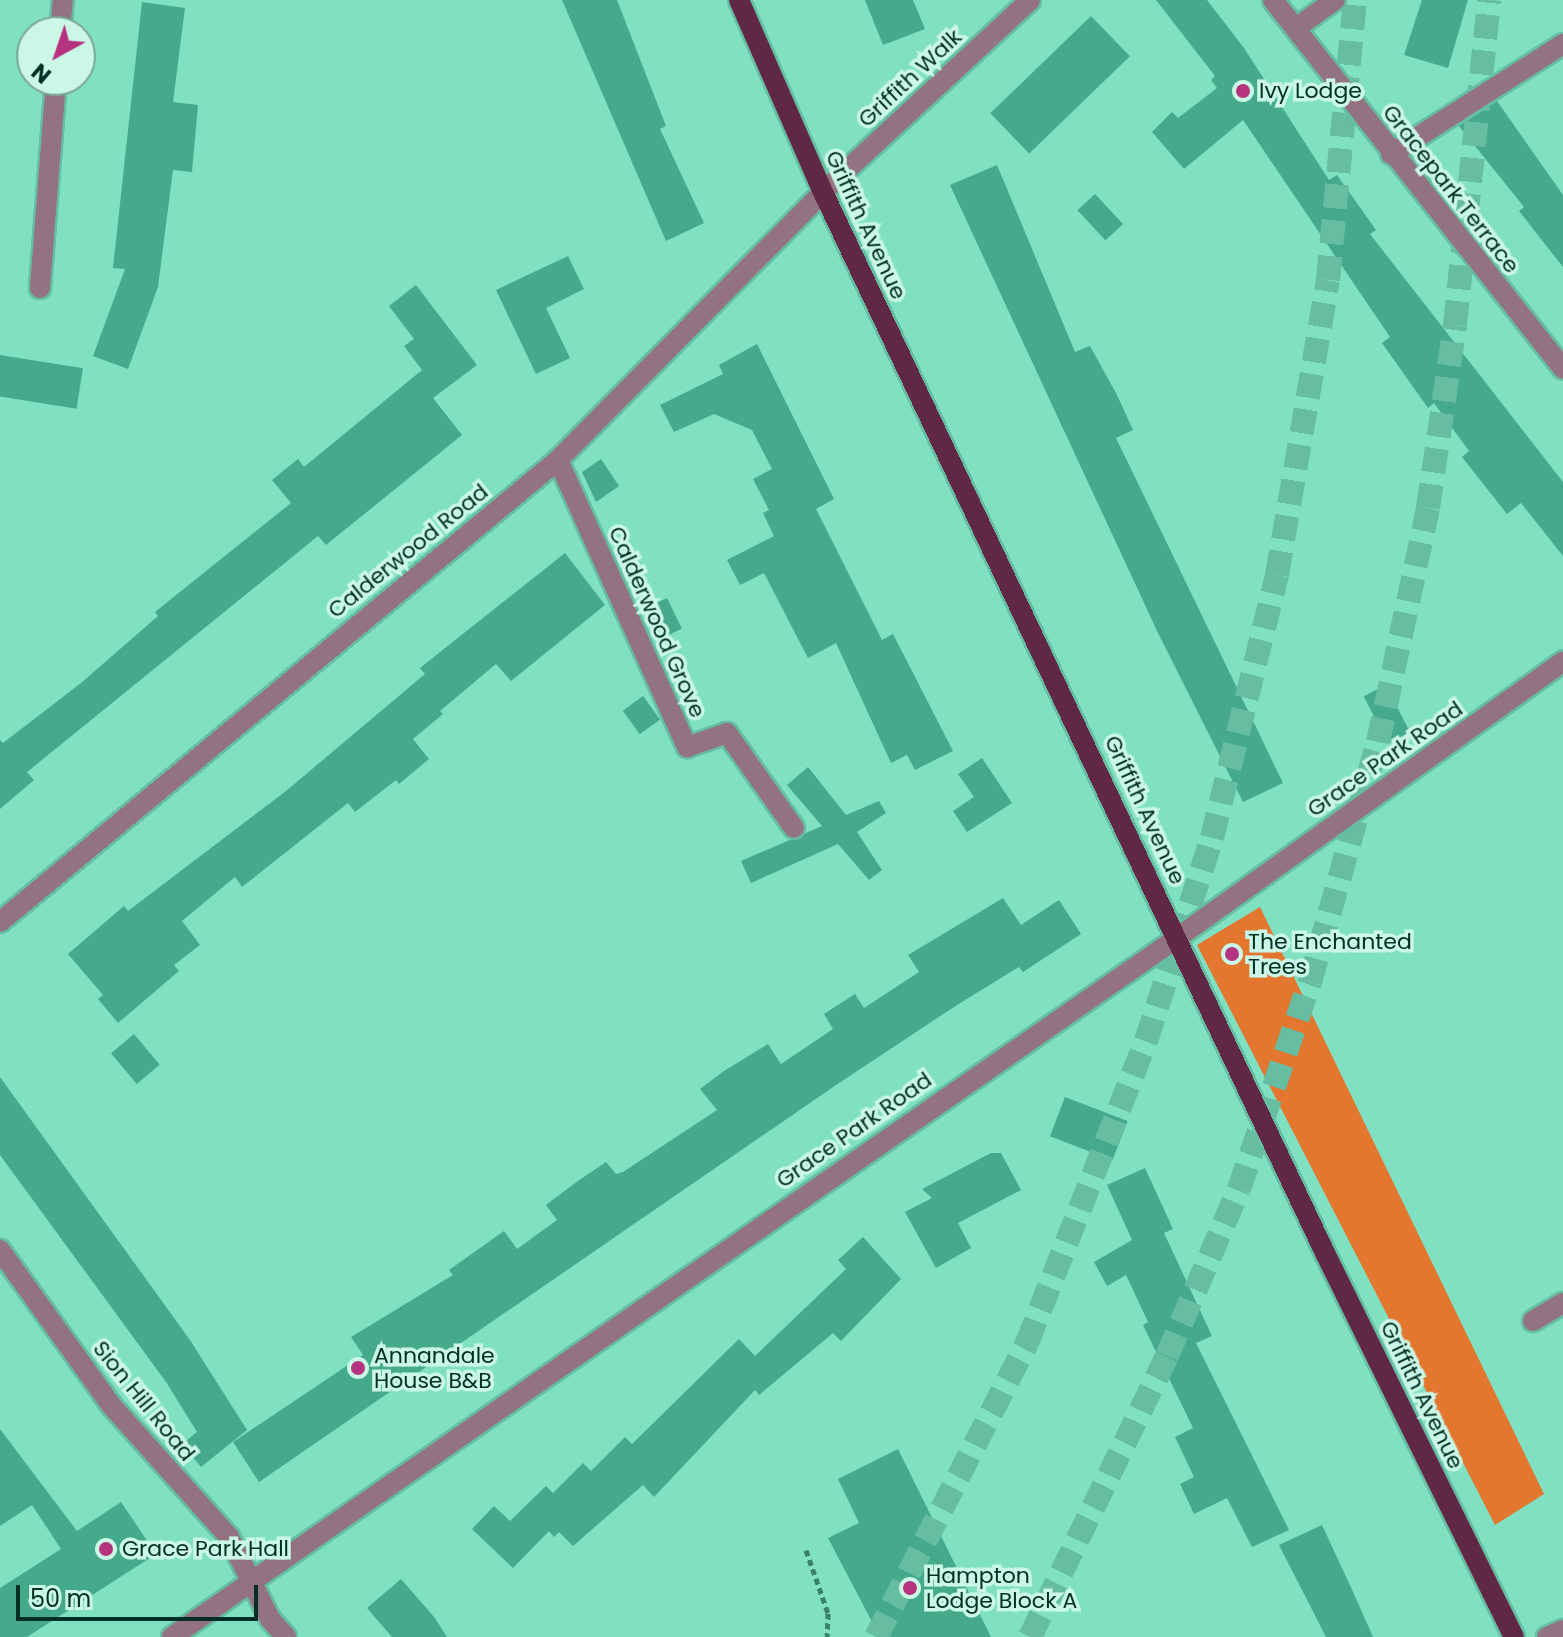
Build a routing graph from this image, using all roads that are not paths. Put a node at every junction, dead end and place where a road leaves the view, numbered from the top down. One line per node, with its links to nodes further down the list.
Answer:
1 (739, 0): 9 (main road, Griffith Avenue)
2 (1030, 0): 9 (street, Griffith Walk)
3 (1273, 0): 5 (street, Gracepark Terrace)
4 (1335, 0): 5 (street)
5 (1296, 28): 8 (street, Gracepark Terrace)
6 (1563, 44): 8 (street)
7 (55, 96): 10 (street)
8 (1391, 154): 11 (street, Gracepark Terrace)
9 (823, 192): 12 (street, Calderwood Road); 16 (main road, Griffith Avenue)
10 (40, 288)
11 (1563, 368)
12 (558, 460): 14 (street, Calderwood Grove); 15 (street, Calderwood Road)
13 (1563, 662): 16 (street, Grace Park Road)
14 (794, 828)
15 (0, 922)
16 (1177, 938): 20 (street, Grace Park Road); 24 (main road, Griffith Avenue)
17 (0, 1250): 20 (street, Sion Hill Road)
18 (1563, 1303): 19 (street)
19 (1533, 1321)
20 (253, 1578): 22 (street, Grace Park Road); 23 (street, Sion Hill Road)
21 (1563, 1630): 25 (street)
22 (172, 1637)
23 (286, 1637)
24 (1514, 1637)
25 (1547, 1637)

